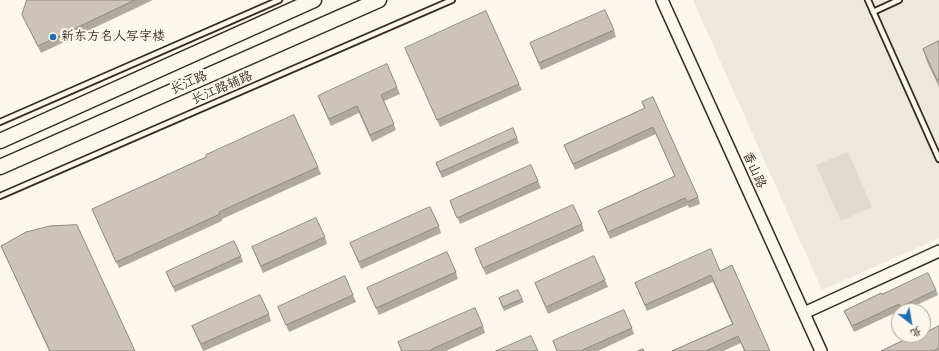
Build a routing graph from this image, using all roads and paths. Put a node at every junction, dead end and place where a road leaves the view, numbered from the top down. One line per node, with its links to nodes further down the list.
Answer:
1 (279, 0): 9 (lane)
2 (314, 0): 10 (main road, 长江路)
3 (379, 0): 12 (main road, 长江路)
4 (452, 0): 13 (lane, 长江路辅路)
5 (662, 0): 15 (street, 香山路)
6 (868, 0): 8 (lane)
7 (899, 0): 8 (lane)
8 (873, 12): 11 (lane)
9 (0, 122)
10 (0, 141)
11 (939, 159)
12 (0, 167)
13 (0, 196)
14 (939, 251): 15 (street)
15 (804, 313): 16 (street, 香山路)
16 (821, 351)

